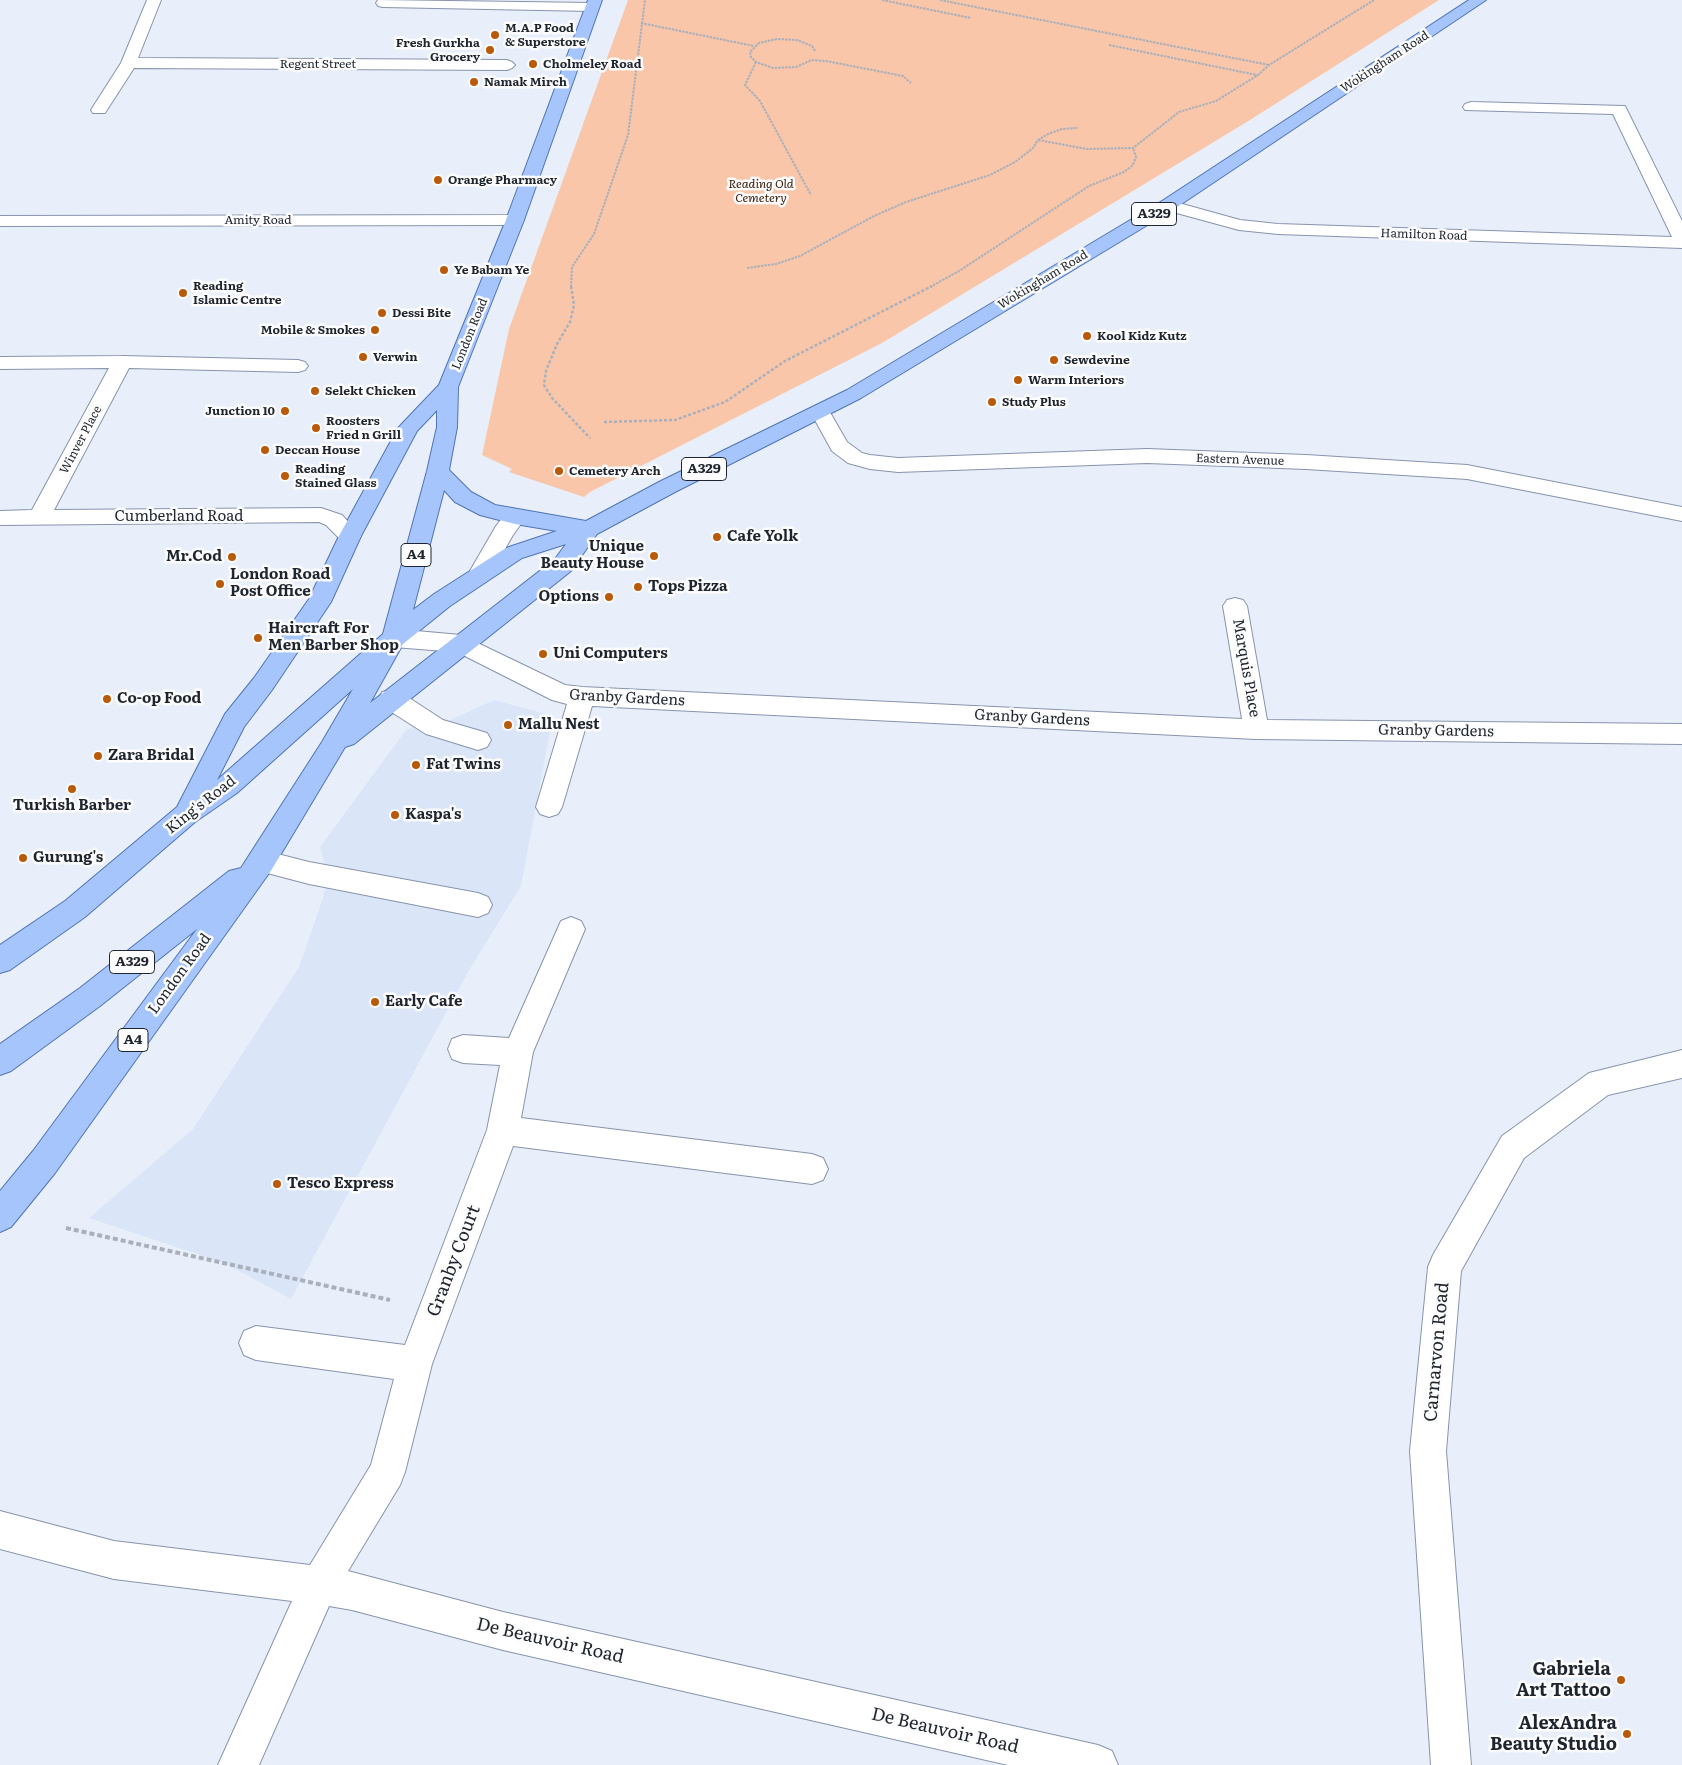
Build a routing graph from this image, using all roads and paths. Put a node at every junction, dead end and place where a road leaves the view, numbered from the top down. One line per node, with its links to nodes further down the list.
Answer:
1 (154, 0): 15 (street)
2 (645, 0): 10 (path)
3 (882, 0): 9 (path)
4 (940, 0): 17 (path)
5 (1374, 0): 17 (path)
6 (1479, 0): 26 (main road, Wokingham Road / A329)
7 (383, 3): 8 (street)
8 (594, 4): 27 (main road, London Road / A4)
9 (971, 18)
10 (641, 23): 12 (path); 38 (path)
11 (1109, 45): 18 (path)
12 (755, 46): 13 (path); 14 (path)
13 (816, 51)
14 (756, 62): 19 (path); 25 (path)
15 (129, 63): 16 (street, Regent Street); 21 (street)
16 (508, 65)
17 (1269, 65): 18 (path)
18 (1258, 75): 24 (path)
19 (911, 83)
20 (1471, 107): 29 (street)
21 (100, 110)
22 (1078, 128): 23 (path)
23 (1038, 140): 24 (path); 31 (path)
24 (1133, 148): 37 (path)
25 (811, 195)
26 (1168, 205): 30 (street, Hamilton Road); 36 (main road, Wokingham Road / A329)
27 (515, 220): 28 (street, Amity Road); 35 (main road, London Road / A4)
28 (0, 221)
29 (1682, 239)
30 (1682, 243)
31 (747, 268)
32 (122, 362): 33 (street); 34 (street); 42 (street, Winver Place)
33 (0, 363)
34 (298, 366)
35 (448, 387): 39 (main road, London Road / A4); 45 (main road, London Road / A4)
36 (820, 411): 40 (street, Eastern Avenue); 44 (main road, Wokingham Road / A329)
37 (604, 422)
38 (590, 438)
39 (438, 471): 41 (main road); 48 (main road, London Road / A4)
40 (1682, 514)
41 (515, 517): 44 (main road); 46 (street)
42 (39, 518): 43 (street, Cumberland Road); 45 (street, Cumberland Road)
43 (1, 520)
44 (589, 529): 46 (main road, Wokingham Road / A329); 49 (main road, Wokingham Road / A329)
45 (350, 536): 57 (main road, London Road / A4)
46 (478, 576): 48 (main road, Wokingham Road / A329)
47 (1235, 606): 52 (street, Marquis Place)
48 (394, 638): 49 (street, Granby Gardens); 55 (main road, London Road / A4); 57 (main road, King's Road / A329)
49 (462, 644): 50 (street, Granby Gardens); 51 (main road, London Road / A329)
50 (582, 696): 52 (street, Granby Gardens); 56 (street)
51 (391, 698): 54 (street); 55 (main road, London Road / A329)
52 (1256, 729): 53 (street, Granby Gardens)
53 (1682, 734)
54 (478, 740)
55 (331, 749): 58 (main road, London Road / A4)
56 (549, 807)
57 (186, 815): 61 (main road, King's Road / A329)
58 (262, 861): 59 (street); 64 (main road, A329); 68 (main road, London Road / A4)
59 (478, 905)
60 (571, 928): 63 (street, Granby Court)
61 (0, 961)
62 (463, 1049): 63 (street)
63 (518, 1052): 66 (street, Granby Court)
64 (0, 1061)
65 (1682, 1064): 77 (street, Carnarvon Road)
66 (503, 1130): 67 (street); 70 (street, Granby Court)
67 (812, 1170)
68 (0, 1216)
69 (66, 1228): 70 (path)
70 (435, 1310): 72 (street, Granby Court)
71 (256, 1343): 72 (street)
72 (415, 1364): 74 (street, Granby Court)
73 (0, 1530): 74 (street, De Beauvoir Road)
74 (319, 1585): 75 (street, Granby Court); 76 (street, De Beauvoir Road)
75 (238, 1765)
76 (1098, 1765)
77 (1451, 1765)

